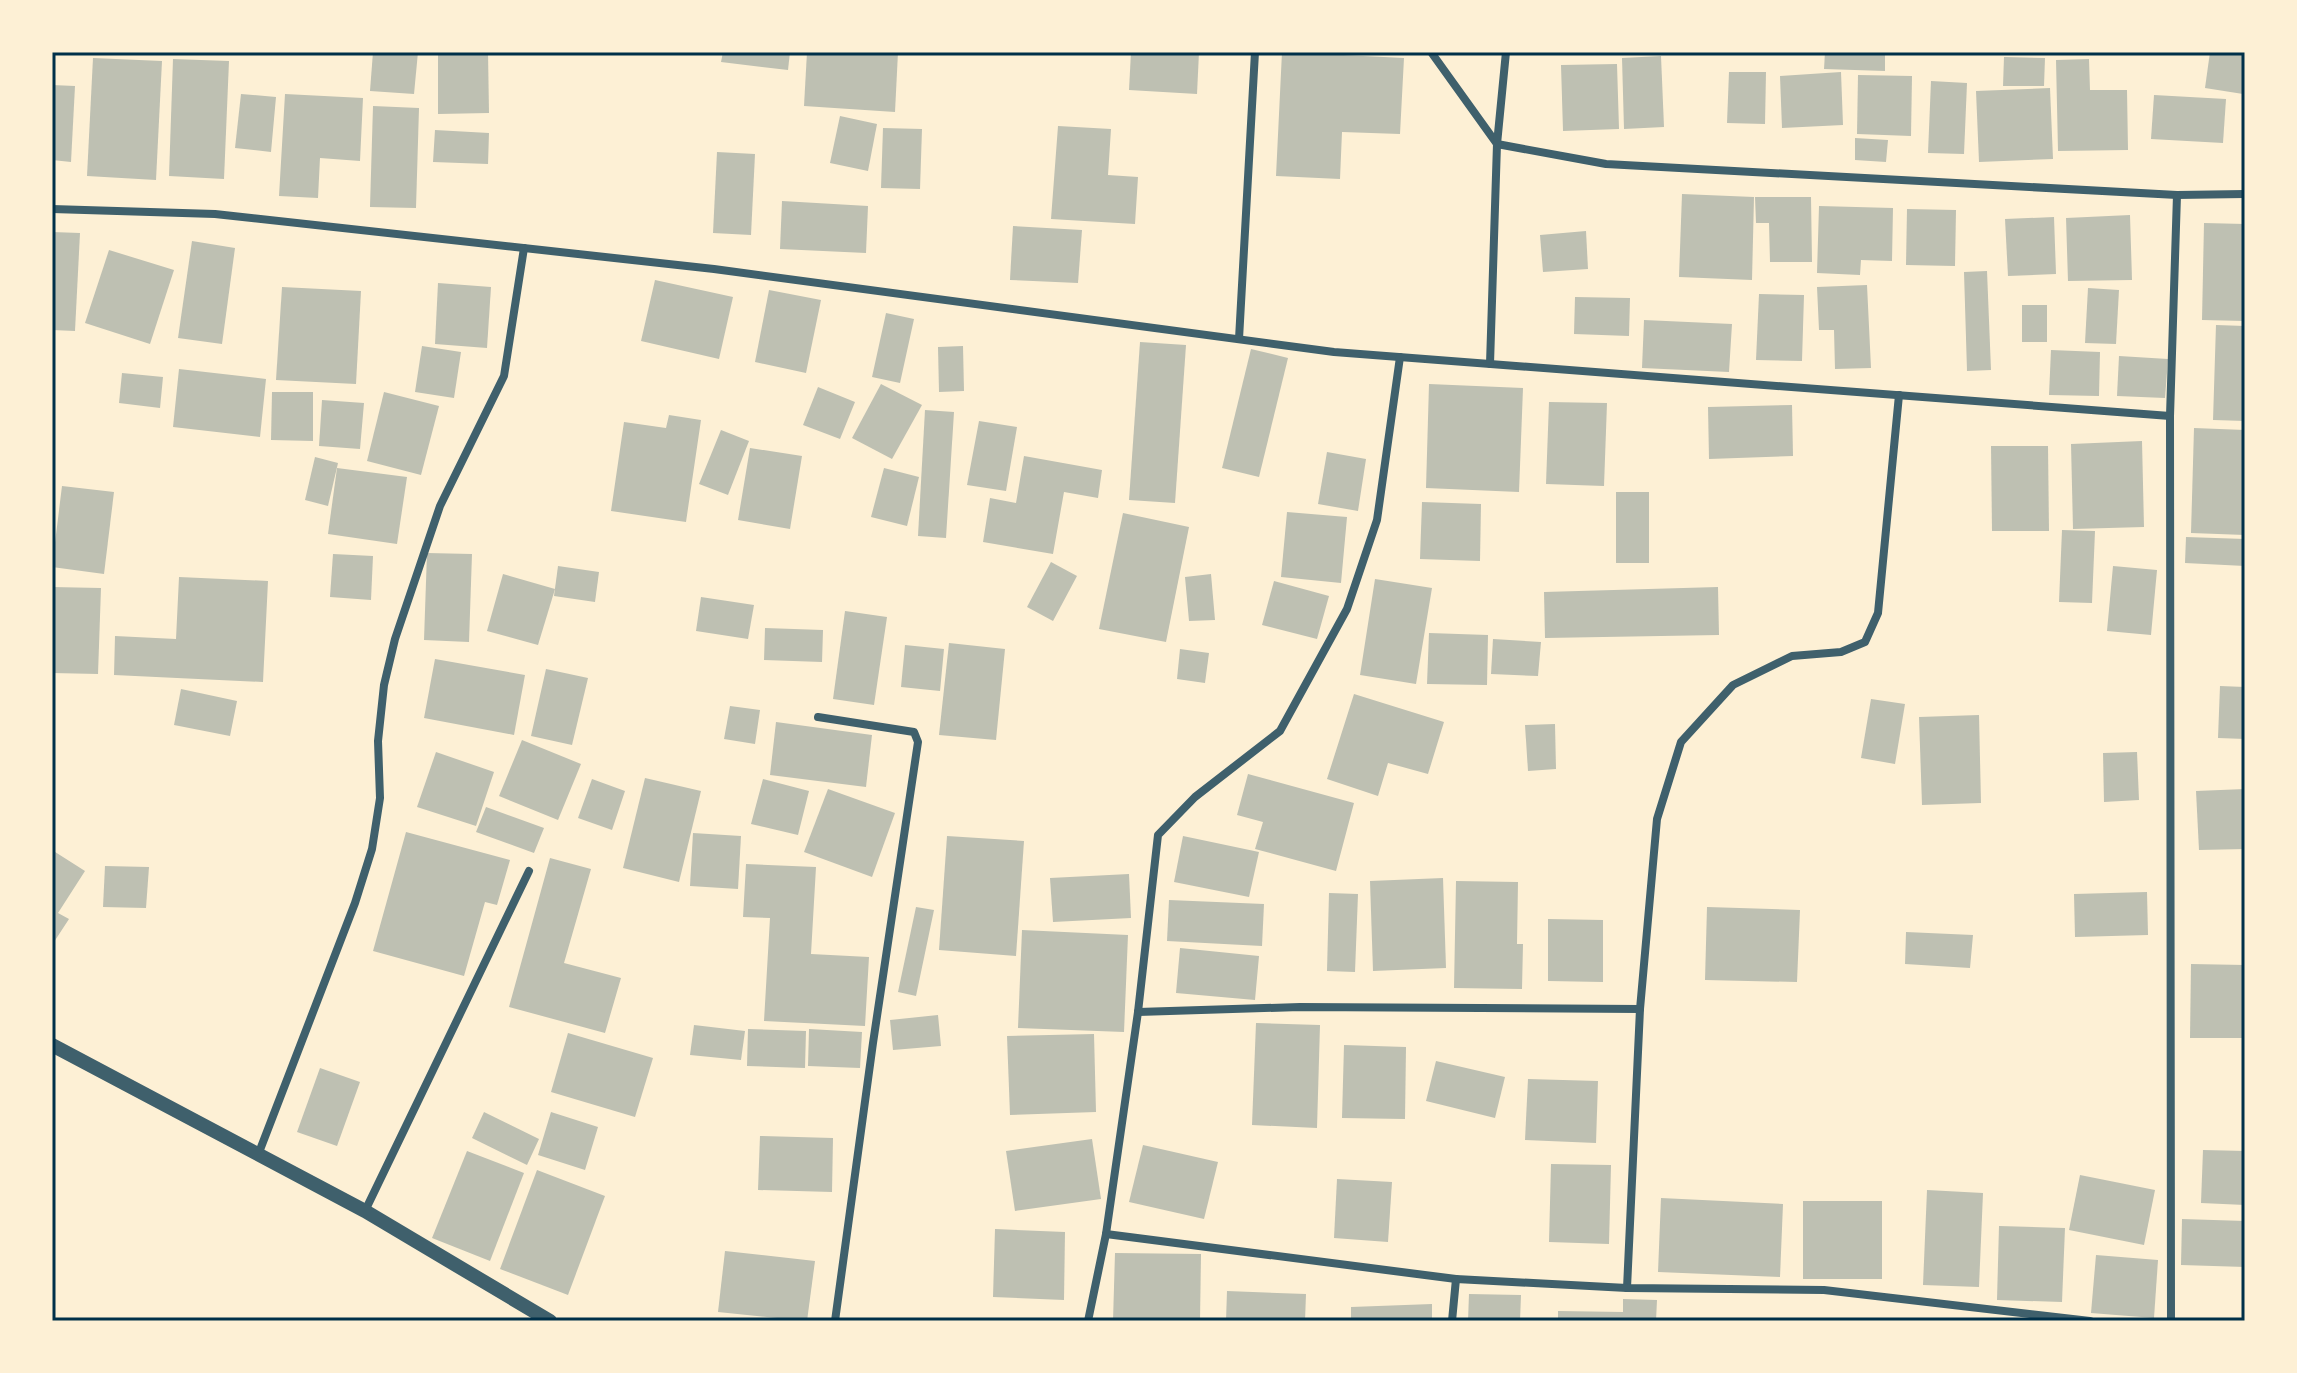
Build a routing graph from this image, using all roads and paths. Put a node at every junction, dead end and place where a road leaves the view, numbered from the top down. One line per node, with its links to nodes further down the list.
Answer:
1 (1255, 52): 9 (street)
2 (1431, 52): 4 (street)
3 (1506, 52): 4 (street)
4 (1497, 144): 6 (street); 11 (street)
5 (2245, 194): 6 (street)
6 (2177, 195): 13 (street)
7 (52, 209): 8 (street)
8 (524, 248): 9 (street); 19 (street)
9 (1239, 339): 10 (street)
10 (1400, 357): 11 (street); 17 (street)
11 (1490, 364): 12 (street)
12 (1899, 395): 13 (street); 16 (street)
13 (2170, 416): 29 (street)
14 (818, 717): 25 (street)
15 (529, 871): 20 (street)
16 (1640, 1009): 17 (street); 23 (street)
17 (1138, 1012): 21 (street)
18 (52, 1045): 19 (street)
19 (258, 1155): 20 (street)
20 (365, 1211): 24 (street)
21 (1106, 1234): 22 (street); 26 (street)
22 (1456, 1279): 23 (street); 27 (street)
23 (1627, 1288): 28 (street)
24 (550, 1321)
25 (835, 1321)
26 (1088, 1321)
27 (1452, 1321)
28 (2090, 1321)
29 (2171, 1321)

